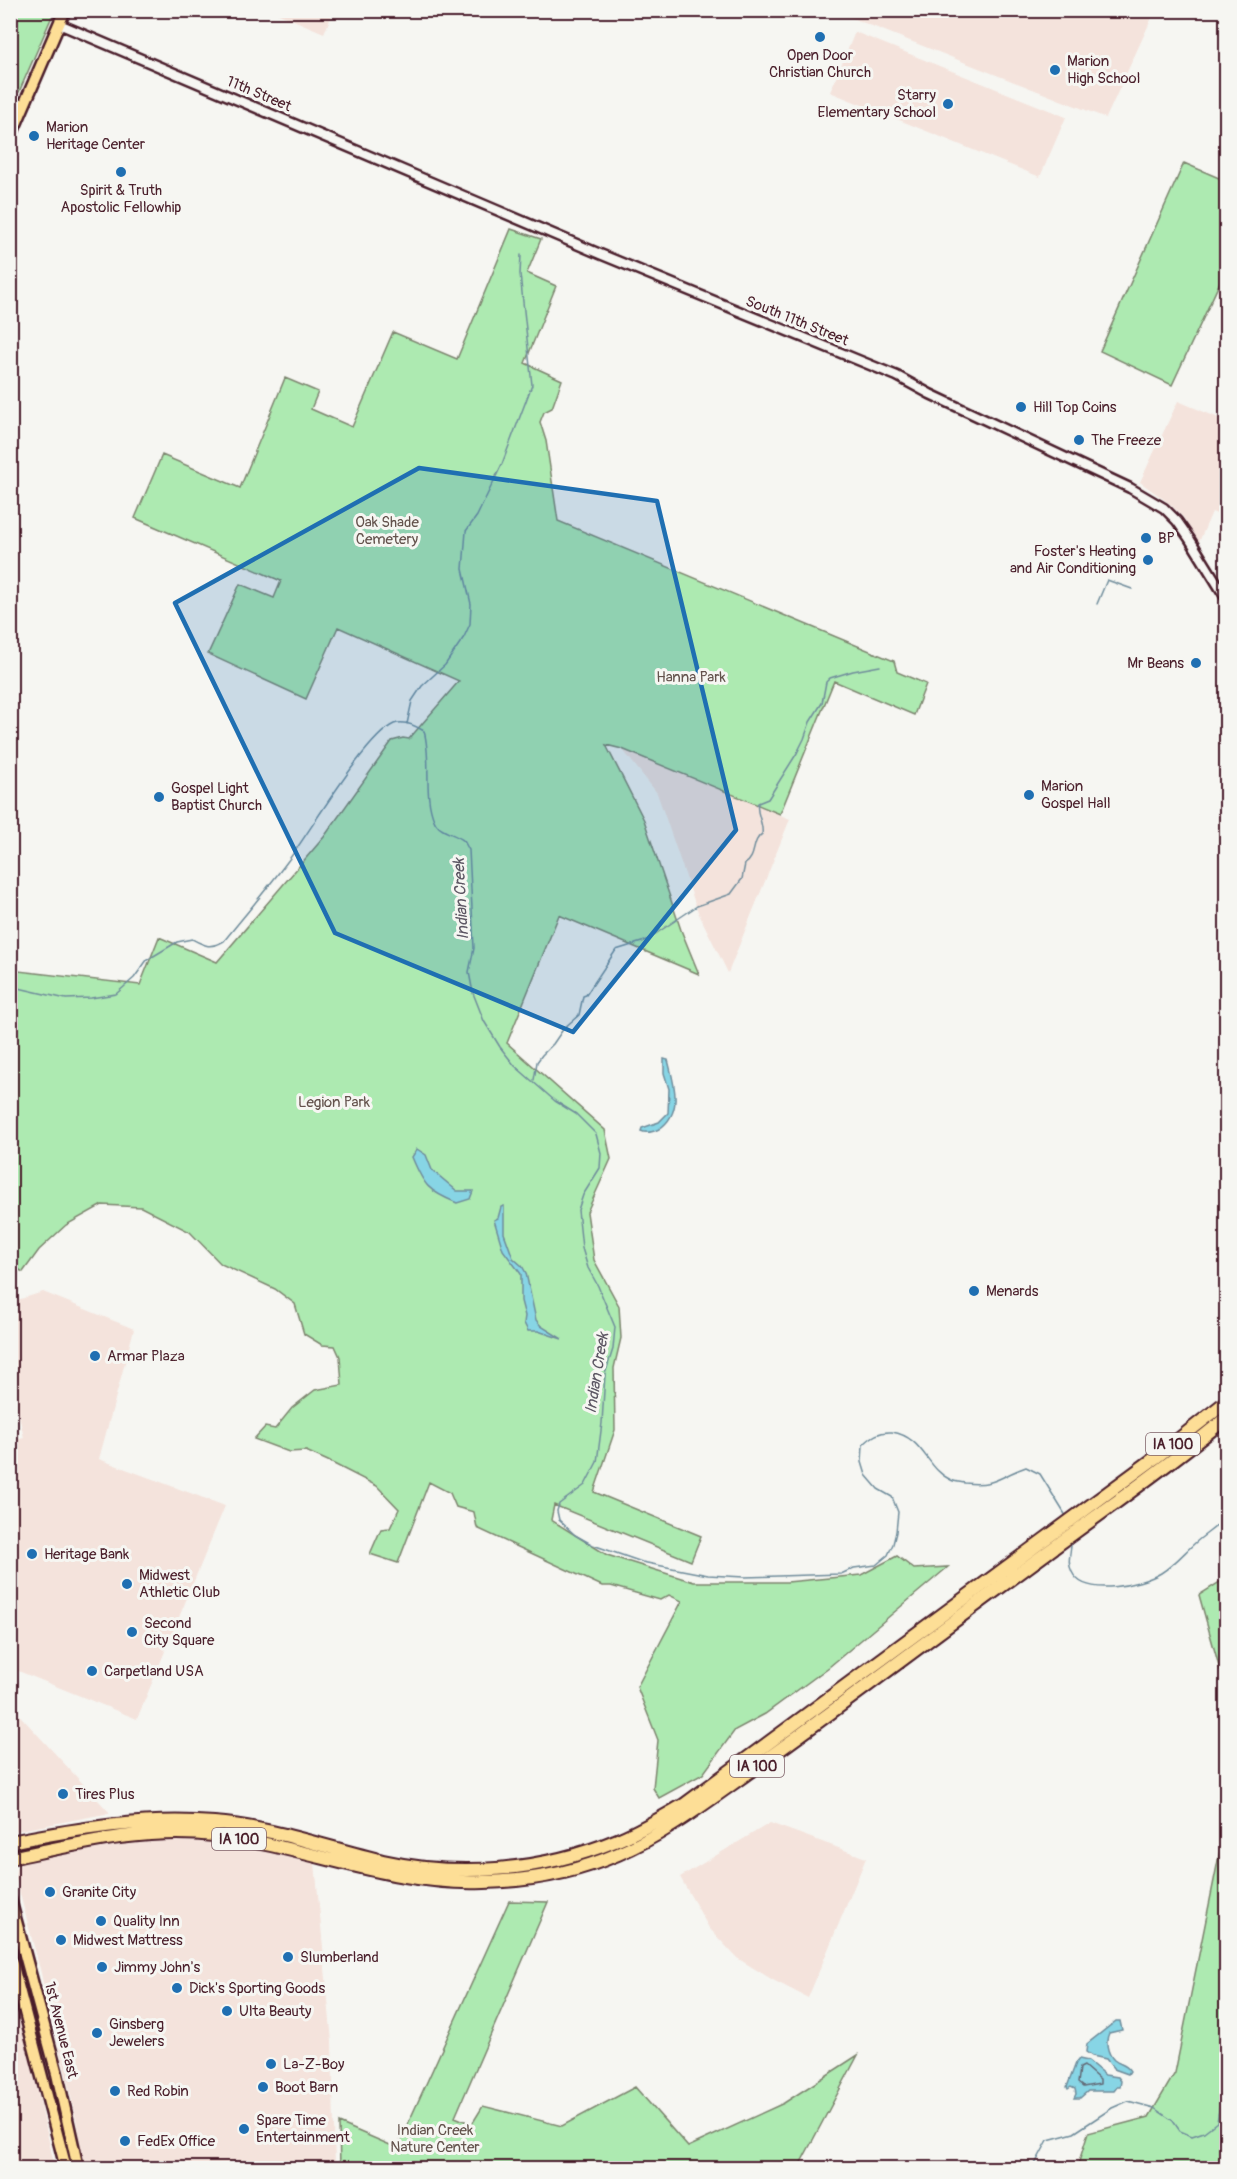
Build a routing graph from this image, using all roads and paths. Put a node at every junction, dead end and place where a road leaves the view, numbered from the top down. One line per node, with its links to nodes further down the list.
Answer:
1 (65, 10): 2 (main road)
2 (59, 24): 4 (main road); 6 (street, 11th Street)
3 (10, 100): 4 (street)
4 (24, 106): 5 (main road)
5 (10, 138)
6 (450, 189): 7 (street, South 11th Street)
7 (1227, 598)
8 (1227, 1402): 10 (highway, IA 100)
9 (1227, 1418): 10 (highway, IA 100)
10 (1122, 1490): 11 (highway, IA 100)
11 (1012, 1570): 12 (highway, IA 100); 13 (highway, IA 100)
12 (10, 1842)
13 (10, 1858)
14 (10, 1899): 17 (main road, 1st Avenue East)
15 (10, 1954): 16 (main road, 1st Avenue East)
16 (66, 2169)
17 (78, 2169)

